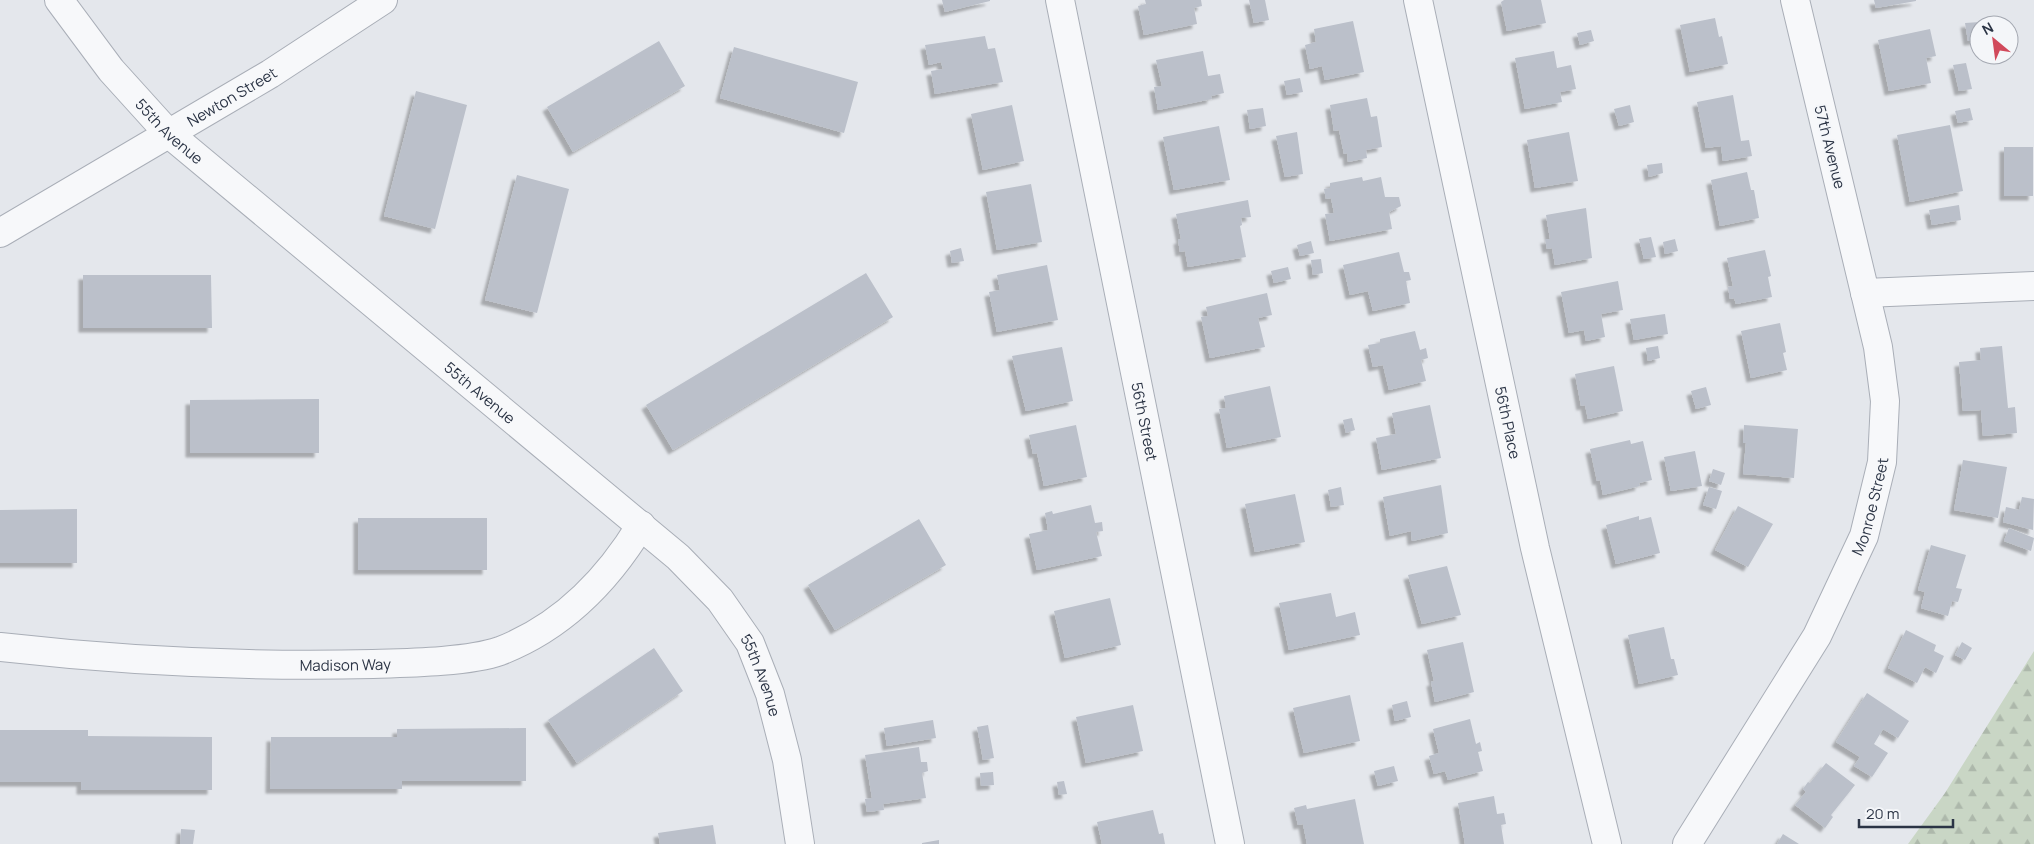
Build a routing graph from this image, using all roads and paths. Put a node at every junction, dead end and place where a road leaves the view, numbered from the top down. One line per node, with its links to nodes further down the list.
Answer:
1 (58, 0): 6 (street, 55th Avenue)
2 (383, 0): 6 (street, Newton Street)
3 (1060, 0): 13 (street, 56th Street)
4 (1418, 0): 14 (street, 56th Place)
5 (1796, 0): 9 (street, 57th Avenue)
6 (168, 133): 7 (street, Newton Street); 10 (street, 55th Avenue)
7 (0, 234)
8 (2034, 286): 9 (street)
9 (1865, 293): 15 (street, Monroe Street)
10 (641, 526): 11 (street, Madison Way); 12 (street, 55th Avenue)
11 (0, 647)
12 (800, 844)
13 (1230, 844)
14 (1607, 844)
15 (1687, 844)

